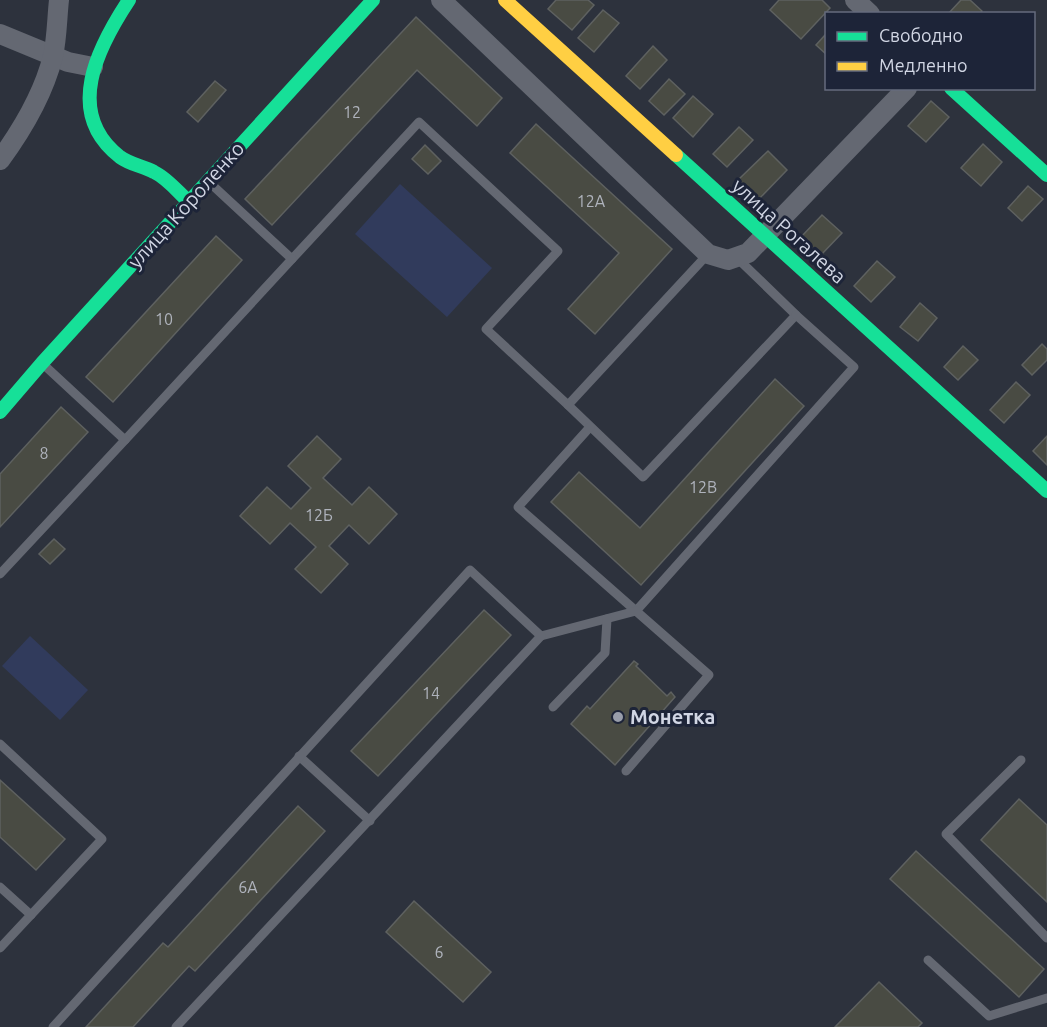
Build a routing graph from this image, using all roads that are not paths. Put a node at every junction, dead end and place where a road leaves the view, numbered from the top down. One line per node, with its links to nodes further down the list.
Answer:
1 (60, 0): 9 (street)
2 (129, 0): 10 (street)
3 (373, 0): 15 (street, улица Короленко)
4 (441, 0): 18 (street)
5 (505, 0): 17 (street, улица Рогалева)
6 (855, 0): 7 (street)
7 (868, 12)
8 (0, 34): 9 (street)
9 (53, 56): 10 (street); 13 (street)
10 (93, 68): 16 (street)
11 (905, 90): 17 (street)
12 (953, 90): 14 (street)
13 (0, 160)
14 (1047, 175)
15 (208, 181): 16 (street, улица Короленко); 20 (lane)
16 (189, 202): 22 (street, улица Короленко)
17 (765, 235): 19 (street); 27 (street, улица Рогалева)
18 (708, 254): 19 (street); 23 (lane)
19 (736, 257): 21 (lane)
20 (292, 259): 23 (lane); 26 (lane)
21 (796, 315): 25 (lane); 29 (lane)
22 (42, 363): 24 (street, улица Короленко); 26 (lane)
23 (568, 405): 25 (lane)
24 (0, 411)
25 (590, 427): 29 (lane)
26 (124, 440): 28 (lane)
27 (1047, 491)
28 (0, 574)
29 (636, 611): 30 (lane); 36 (lane)
30 (607, 619): 31 (lane); 32 (lane)
31 (542, 636): 34 (lane); 37 (lane)
32 (553, 707)
33 (0, 744): 39 (lane)
34 (299, 756): 37 (lane); 44 (lane)
35 (1021, 760): 40 (lane)
36 (626, 771)
37 (370, 821): 45 (lane)
38 (0, 886): 39 (lane)
39 (31, 915): 41 (lane)
40 (1047, 938)
41 (0, 948)
42 (928, 960): 43 (lane)
43 (1047, 998)
44 (53, 1027)
45 (176, 1027)

